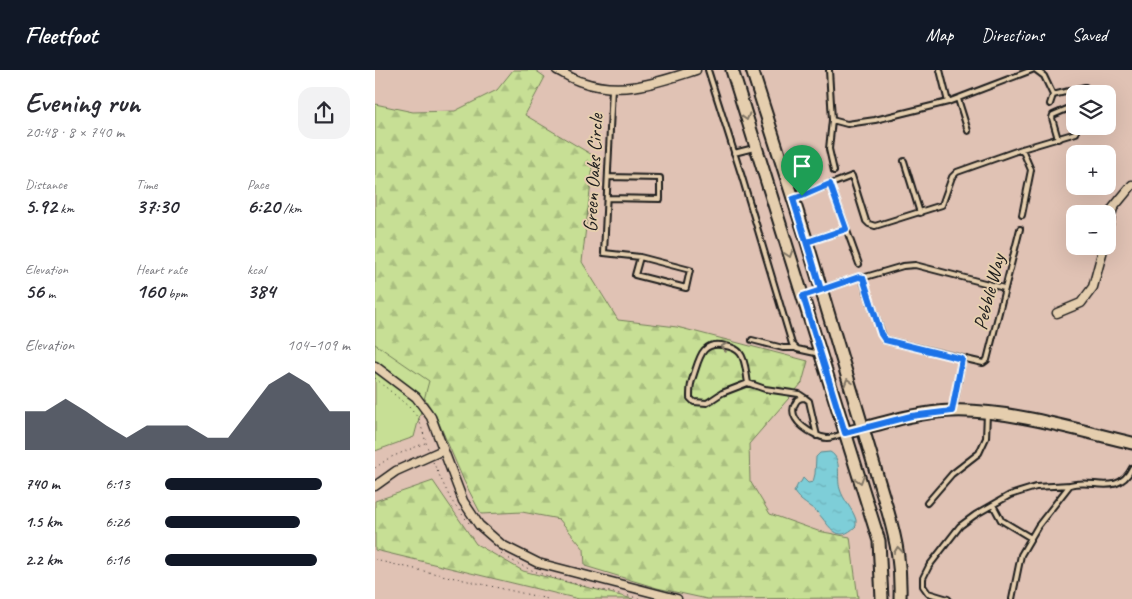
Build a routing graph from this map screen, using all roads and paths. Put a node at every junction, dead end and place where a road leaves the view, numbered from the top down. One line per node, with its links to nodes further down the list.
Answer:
1 (557, 70): 10 (street)
2 (696, 70): 9 (street)
3 (708, 70): 23 (lane)
4 (732, 70): 21 (main road, one-way to 21)
5 (752, 70): 30 (main road)
6 (829, 70): 17 (lane)
7 (939, 70): 14 (lane)
8 (1034, 70): 12 (lane); 13 (lane)
9 (670, 74): 10 (street)
10 (612, 88): 26 (lane, Green Oaks Circle)
11 (1066, 91): 12 (lane)
12 (1053, 95): 15 (lane)
13 (958, 99): 14 (lane); 18 (lane)
14 (949, 102): 17 (lane)
15 (1050, 104)
16 (1066, 109): 20 (lane)
17 (832, 120): 25 (lane)
18 (968, 130)
19 (1072, 135): 20 (lane)
20 (1057, 139): 22 (lane)
21 (756, 148): 23 (lane); 43 (main road, one-way to 43)
22 (1022, 149): 32 (lane); 33 (lane)
23 (734, 153): 46 (lane)
24 (904, 161): 32 (lane)
25 (834, 171)
26 (608, 178): 29 (lane, Green Oaks Circle); 29 (lane)
27 (830, 184): 30 (lane); 32 (lane); 34 (lane)
28 (1132, 185): 31 (street)
29 (607, 198): 38 (lane, Green Oaks Circle)
30 (793, 199): 36 (main road)
31 (1115, 205)
32 (921, 213)
33 (1022, 214)
34 (846, 229): 36 (lane); 39 (lane)
35 (1020, 229): 41 (lane, Pebble Way)
36 (807, 242): 42 (main road)
37 (1102, 255): 44 (street)
38 (639, 257): 38 (lane)
39 (859, 264)
40 (863, 278): 41 (lane); 42 (lane); 48 (lane)
41 (1004, 288): 48 (lane, Pebble Way)
42 (821, 290): 43 (main road); 55 (main road, one-way to 42)
43 (803, 296): 47 (main road)
44 (1057, 313)
45 (752, 340): 46 (lane)
46 (795, 348): 47 (lane)
47 (822, 355): 56 (main road)
48 (962, 359): 53 (lane)
49 (375, 366): 61 (street)
50 (375, 378): 58 (path)
51 (748, 383): 51 (lane, one-way to 51); 52 (lane)
52 (805, 398): 57 (lane); 57 (lane)
53 (952, 411): 54 (main road); 55 (main road)
54 (987, 413): 59 (main road); 66 (lane)
55 (862, 429): 56 (main road); 74 (main road, one-way to 55)
56 (845, 433): 57 (lane); 70 (main road, one-way to 70)
57 (817, 436)
58 (426, 442): 60 (path); 62 (path)
59 (1132, 443)
60 (428, 449)
61 (443, 450): 65 (street); 72 (street)
62 (375, 468)
63 (1132, 468): 64 (lane)
64 (1070, 485): 67 (lane); 68 (lane)
65 (375, 486)
66 (927, 503)
67 (993, 505): 68 (lane); 75 (lane)
68 (1031, 538): 76 (lane)
69 (375, 560): 71 (path)
70 (883, 594): 73 (main road)
71 (548, 599)
72 (677, 599)
73 (874, 599)
74 (900, 599)
75 (948, 599)
76 (1012, 599)

